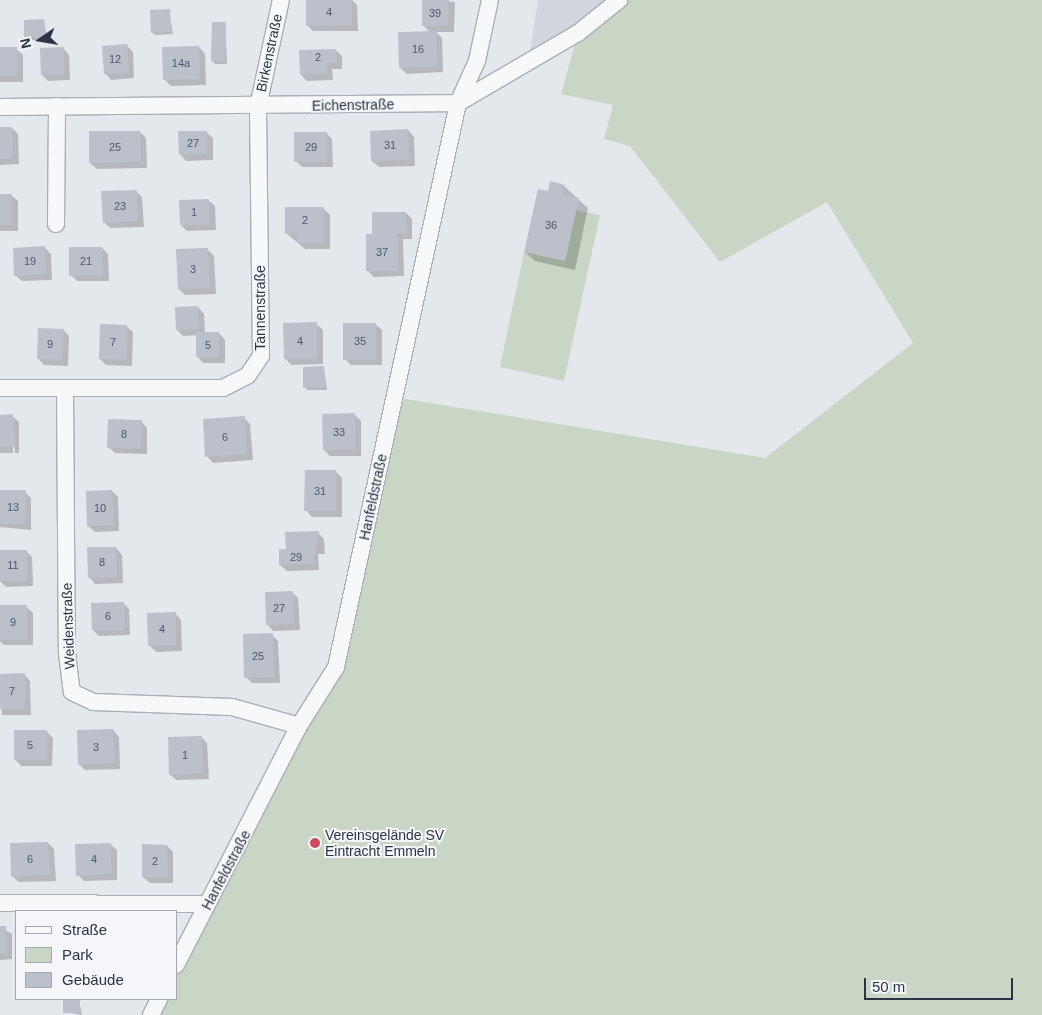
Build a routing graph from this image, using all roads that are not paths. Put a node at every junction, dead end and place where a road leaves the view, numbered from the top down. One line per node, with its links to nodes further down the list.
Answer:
1 (280, 0): 7 (street, Birkenstraße)
2 (490, 0): 4 (street, Hanfeldstraße)
3 (619, 0): 4 (street, Eichenstraße)
4 (458, 103): 7 (street, Eichenstraße); 11 (street, Hanfeldstraße)
5 (57, 106): 6 (street, Eichenstraße); 7 (street, Eichenstraße); 8 (street)
6 (0, 107)
7 (258, 107): 10 (street, Tannenstraße)
8 (56, 224)
9 (0, 388): 10 (street, Tannenstraße)
10 (65, 388): 11 (street, Weidenstraße)
11 (299, 726): 13 (street, Hanfeldstraße)
12 (0, 903): 13 (street)
13 (207, 904): 14 (street, Hanfeldstraße)
14 (178, 961)
15 (158, 1000): 16 (street)
16 (151, 1015)

